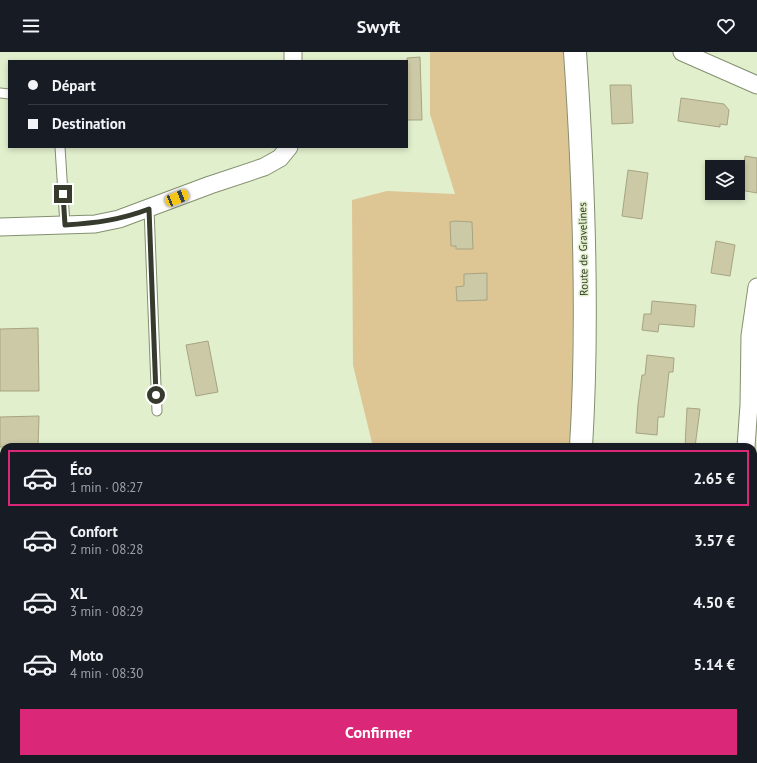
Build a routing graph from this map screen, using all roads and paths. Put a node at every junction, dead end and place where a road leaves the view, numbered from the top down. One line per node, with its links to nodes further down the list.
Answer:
1 (575, 52): 12 (main road, Route de Gravelines)
2 (682, 52): 3 (street)
3 (757, 85)
4 (60, 148): 7 (lane)
5 (288, 148): 6 (street)
6 (149, 209): 7 (street); 11 (lane)
7 (65, 225): 8 (street)
8 (0, 227)
9 (757, 288): 10 (street)
10 (753, 405): 13 (street)
11 (157, 411)
12 (581, 443)
13 (747, 443)

